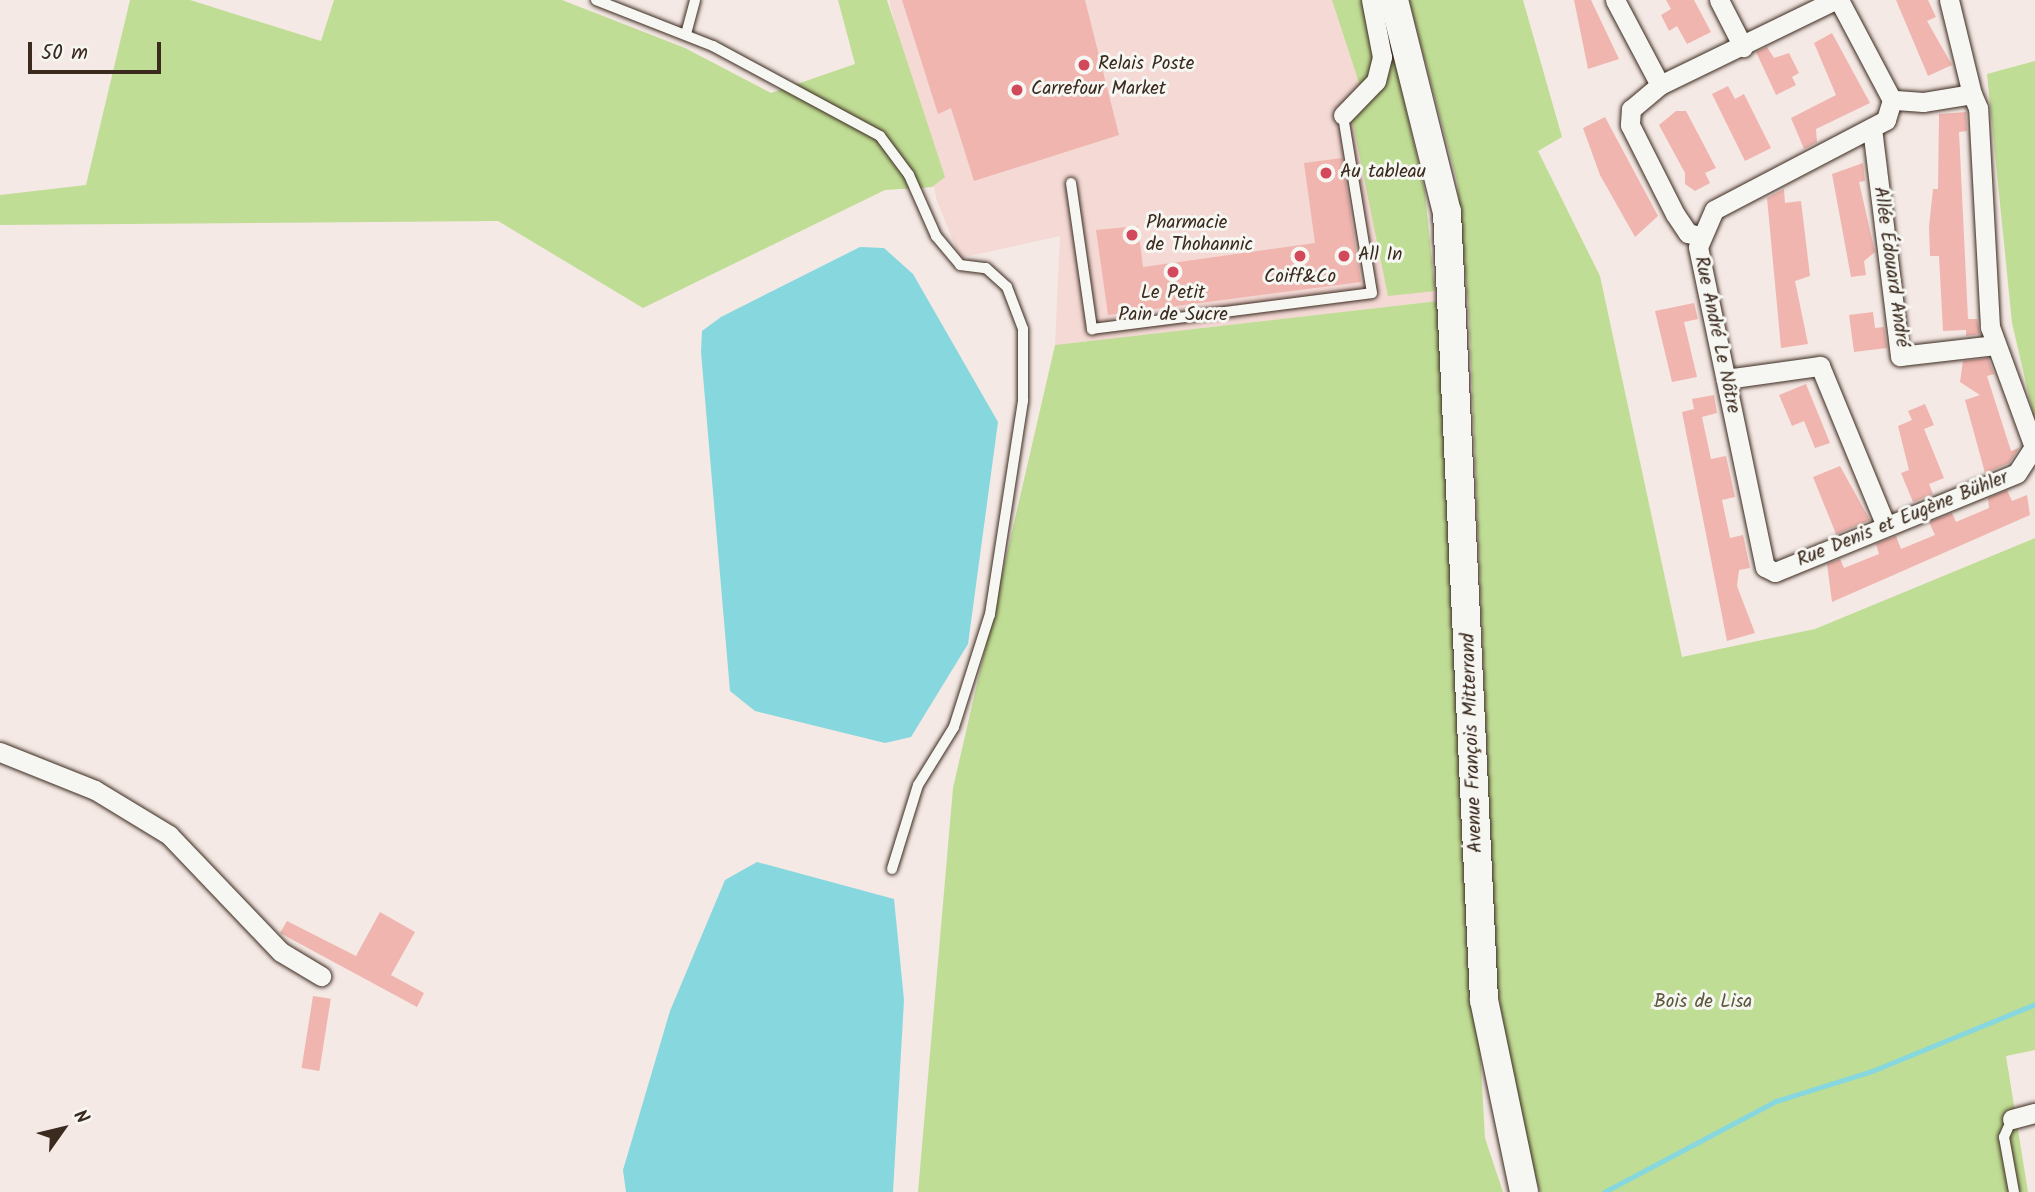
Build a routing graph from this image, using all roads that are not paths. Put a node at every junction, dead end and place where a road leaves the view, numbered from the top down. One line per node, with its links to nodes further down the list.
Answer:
1 (596, 0): 9 (lane)
2 (695, 0): 9 (lane)
3 (1371, 0): 14 (street)
4 (1394, 0): 27 (main road, Avenue François Mitterrand)
5 (1615, 0): 11 (street)
6 (1719, 0): 10 (street)
7 (1837, 0): 10 (street); 13 (street)
8 (1949, 0): 12 (street, Rue Denis et Eugène Bühler)
9 (686, 34): 23 (lane)
10 (1743, 47): 11 (street)
11 (1660, 85): 17 (street)
12 (1972, 94): 13 (street); 18 (street, Rue Denis et Eugène Bühler)
13 (1892, 100): 15 (street, Rue André Le Nôtre)
14 (1343, 115): 16 (lane)
15 (1872, 128): 17 (street, Rue André Le Nôtre); 18 (street, Allée Édouard André)
16 (1071, 183)
17 (1699, 236): 19 (street, Rue André Le Nôtre)
18 (1995, 345): 20 (street, Rue Denis et Eugène Bühler)
19 (1726, 379): 20 (street); 21 (street, Rue André Le Nôtre)
20 (1886, 526): 21 (street, Rue Denis et Eugène Bühler)
21 (1775, 572)
22 (0, 752): 24 (street)
23 (892, 869)
24 (321, 976)
25 (2035, 1113): 26 (street)
26 (2012, 1119): 28 (lane)
27 (1524, 1192)
28 (2014, 1192)

